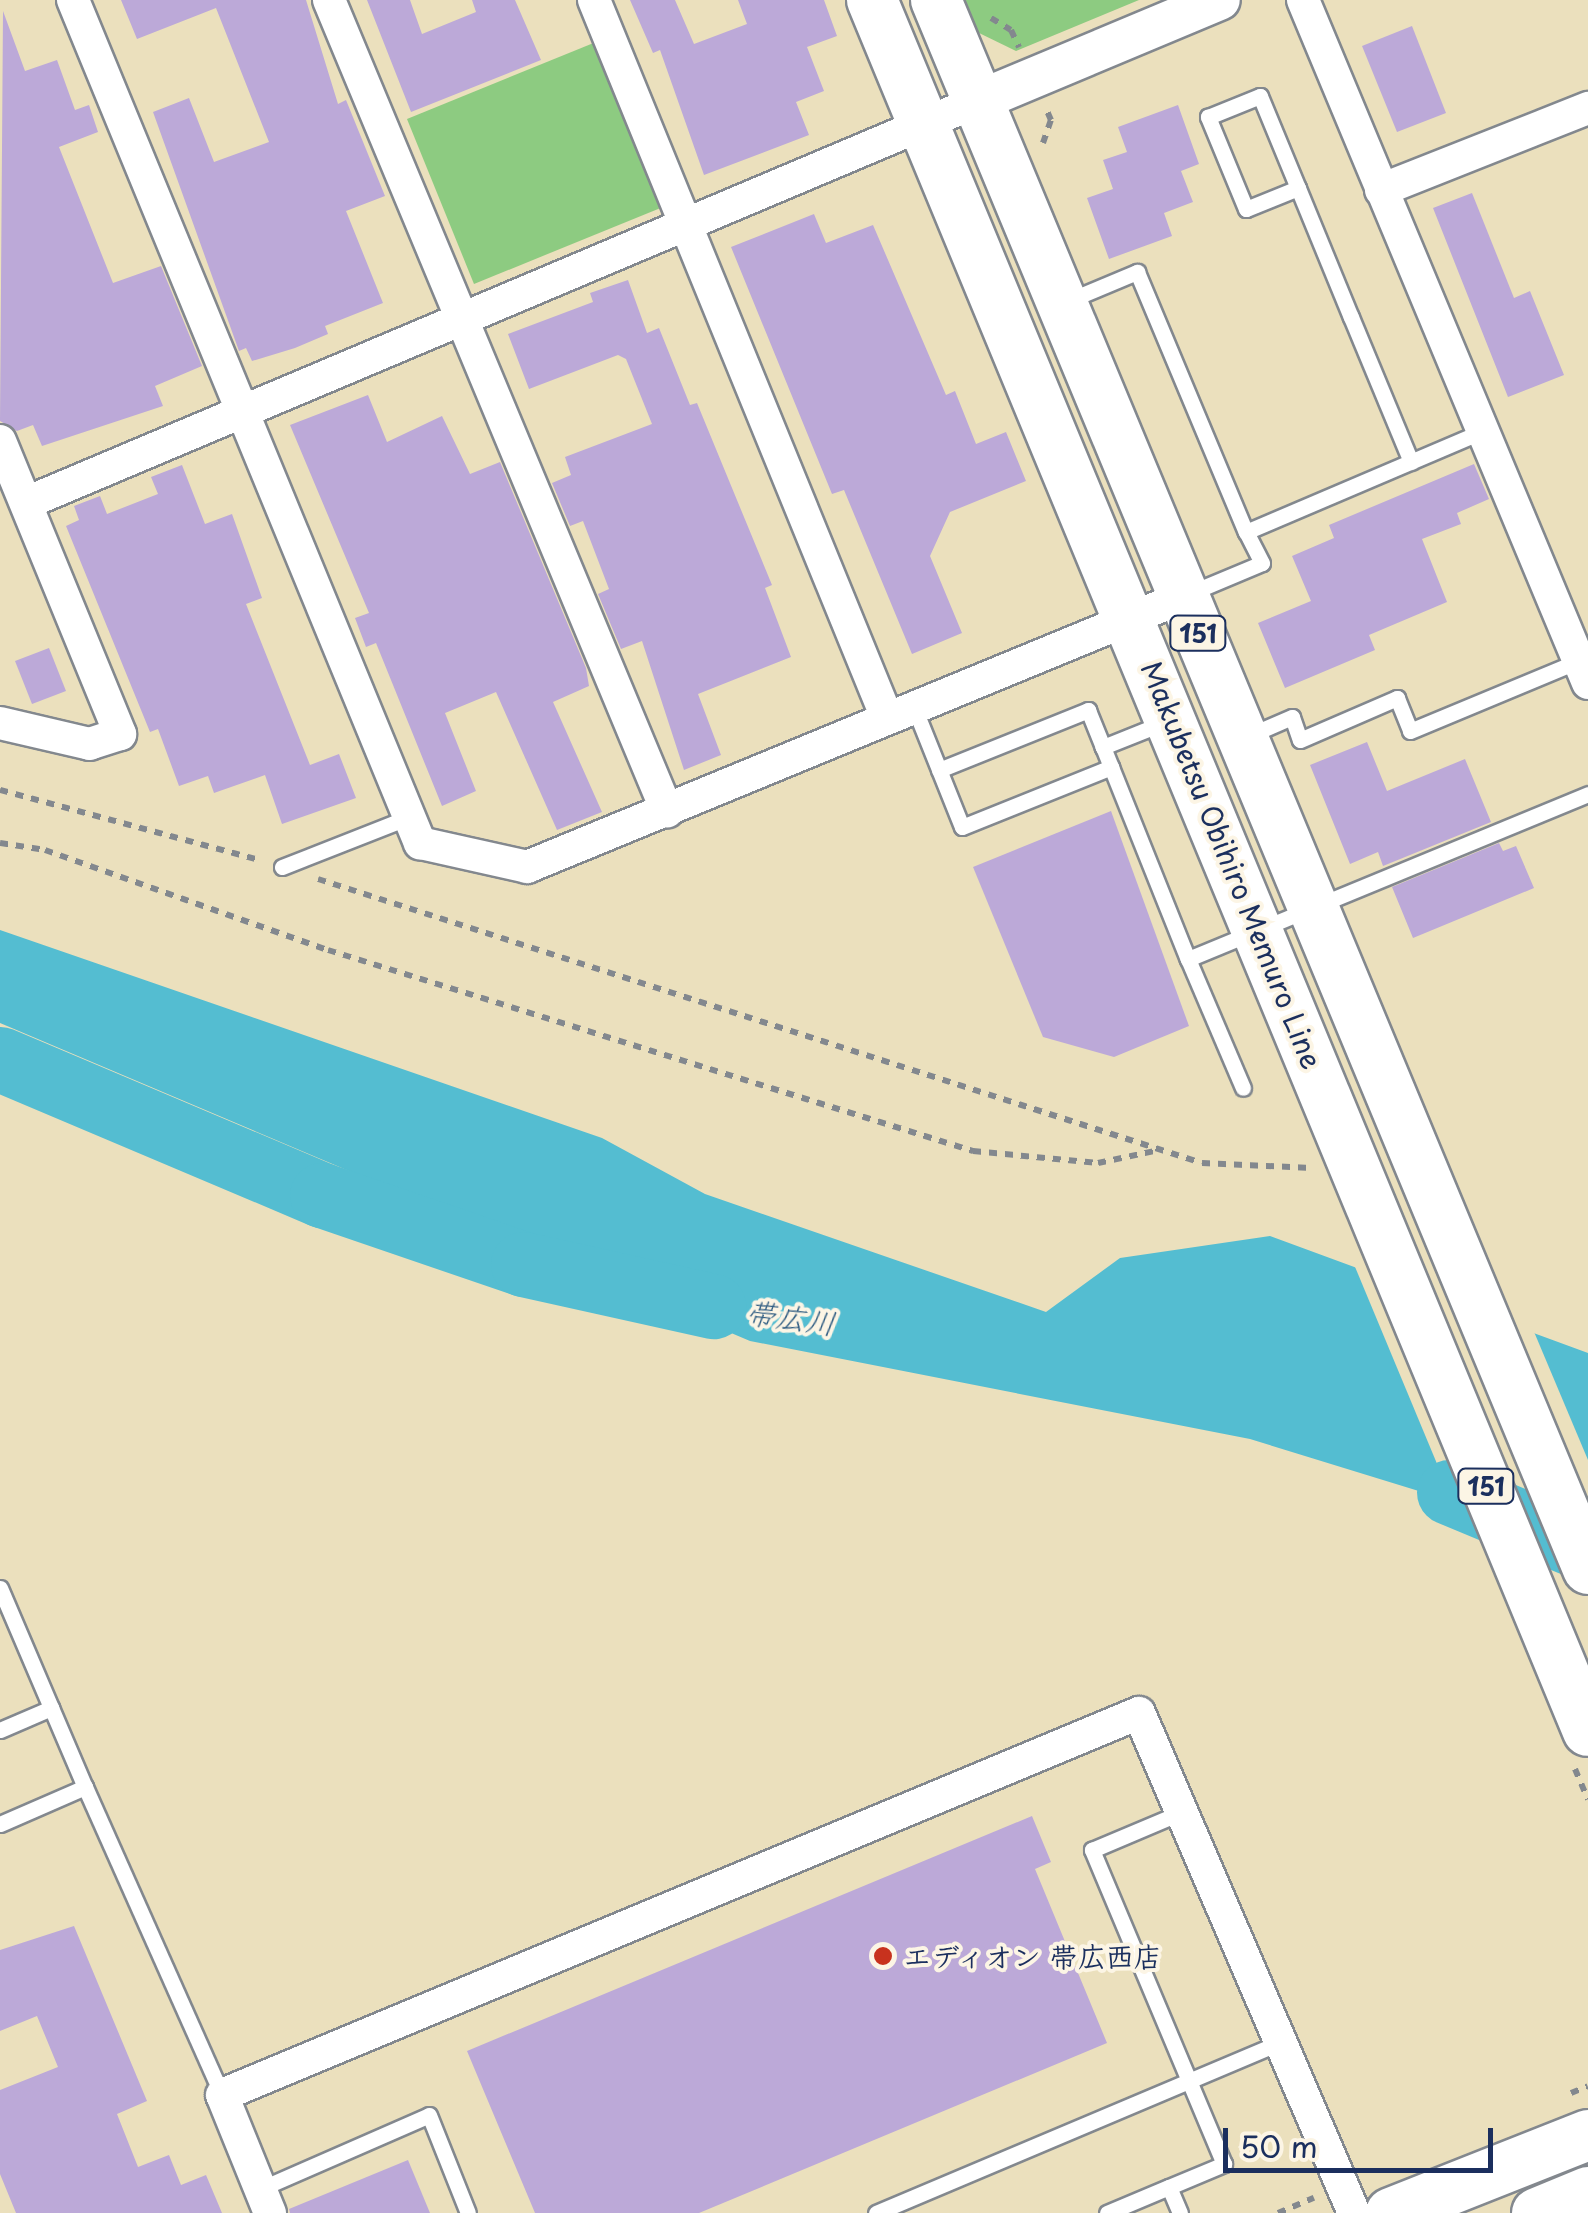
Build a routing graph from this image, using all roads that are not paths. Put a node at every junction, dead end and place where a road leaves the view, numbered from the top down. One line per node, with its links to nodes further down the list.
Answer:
1 (73, 0): 16 (street)
2 (329, 0): 15 (street)
3 (594, 0): 13 (street)
4 (872, 0): 10 (main road, Makubetsu Obihiro Memuro Line / 151)
5 (936, 0): 8 (main road, Makubetsu Obihiro Memuro Line / 151)
6 (1220, 0): 8 (street)
7 (1303, 0): 12 (street)
8 (978, 101): 10 (street); 14 (main road, Makubetsu Obihiro Memuro Line / 151)
9 (1586, 116): 12 (street)
10 (924, 126): 13 (street); 23 (main road, Makubetsu Obihiro Memuro Line / 151)
11 (1298, 188): 11 (lane); 19 (lane)
12 (1381, 190): 17 (street)
13 (689, 227): 15 (street); 25 (street)
14 (1062, 304): 21 (lane); 22 (main road, Makubetsu Obihiro Memuro Line / 151)
15 (461, 320): 16 (street); 33 (street)
16 (246, 414): 20 (street); 34 (street)
17 (1482, 431): 19 (lane); 24 (street)
18 (0, 441): 20 (street)
19 (1411, 462): 21 (lane)
20 (26, 503): 27 (street)
21 (1246, 532): 22 (lane)
22 (1182, 596): 23 (street); 28 (main road, Makubetsu Obihiro Memuro Line / 151)
23 (1132, 620): 25 (street); 26 (main road, Makubetsu Obihiro Memuro Line / 151)
24 (1583, 672): 28 (lane)
25 (900, 712): 31 (lane); 33 (street)
26 (1173, 719): 29 (lane); 37 (main road, Makubetsu Obihiro Memuro Line / 151)
27 (0, 723)
28 (1242, 739): 36 (main road, Makubetsu Obihiro Memuro Line / 151)
29 (1103, 747): 30 (lane); 31 (lane)
30 (1110, 766): 31 (lane); 38 (lane)
31 (939, 770)
32 (1588, 794): 36 (lane)
33 (667, 810): 34 (street)
34 (409, 817): 35 (lane)
35 (282, 867)
36 (1312, 909): 37 (lane); 40 (main road, Makubetsu Obihiro Memuro Line / 151)
37 (1259, 930): 38 (lane); 44 (main road, Makubetsu Obihiro Memuro Line / 151)
38 (1188, 959): 39 (lane)
39 (1243, 1088)
40 (1588, 1569)
41 (0, 1588): 42 (lane)
42 (51, 1708): 43 (lane); 45 (lane)
43 (0, 1730)
44 (1580, 1747)
45 (84, 1786): 47 (lane); 50 (lane)
46 (1182, 1812): 48 (street); 49 (lane); 50 (street)
47 (0, 1824)
48 (1281, 2042): 49 (lane); 59 (street)
49 (1189, 2081): 52 (lane); 55 (lane)
50 (222, 2095): 54 (street)
51 (1588, 2135): 60 (main road)
52 (1169, 2187): 57 (lane); 58 (lane)
53 (1588, 2192): 61 (main road)
54 (265, 2201): 56 (lane)
55 (882, 2212)
56 (468, 2213)
57 (1107, 2213)
58 (1180, 2213)
59 (1354, 2213)
60 (1391, 2213)
61 (1537, 2213)

